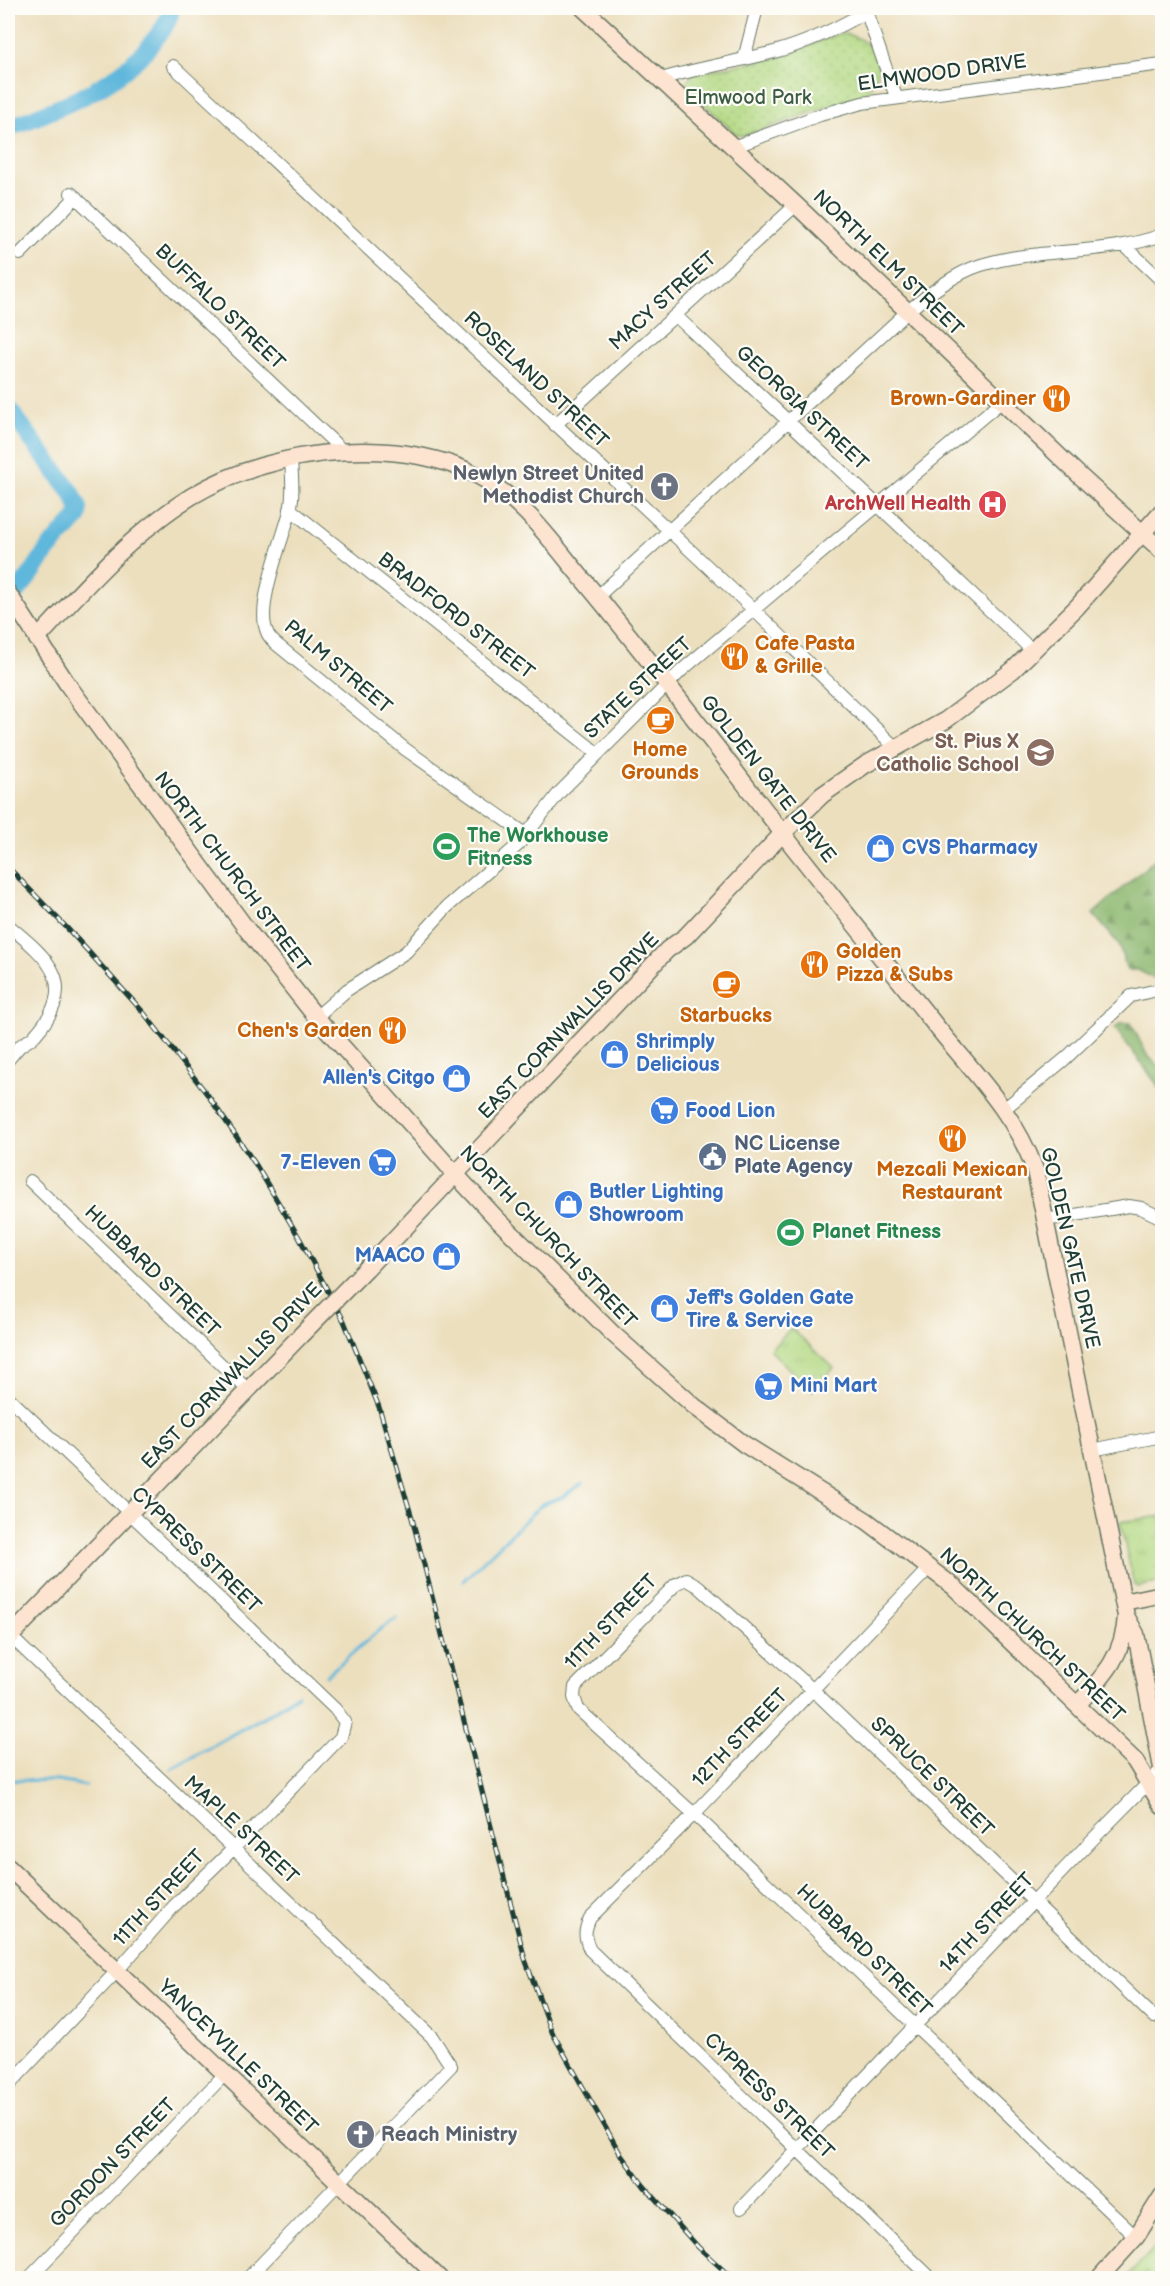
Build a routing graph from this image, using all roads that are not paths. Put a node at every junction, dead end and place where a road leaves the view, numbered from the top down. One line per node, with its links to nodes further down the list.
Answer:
1 (584, 8): 7 (main road, NORTH ELM STREET)
2 (757, 8): 4 (street)
3 (869, 9): 4 (street); 8 (street)
4 (744, 59): 7 (street)
5 (1162, 64): 8 (street, ELMWOOD DRIVE)
6 (173, 66): 19 (street, ROSELAND STREET)
7 (661, 80): 9 (main road, NORTH ELM STREET)
8 (896, 97): 9 (street, ELMWOOD DRIVE)
9 (733, 147): 10 (main road, NORTH ELM STREET)
10 (796, 205): 15 (main road, NORTH ELM STREET); 16 (street, MACY STREET)
11 (1162, 235): 12 (street)
12 (1125, 246): 14 (street); 15 (street)
13 (20, 254): 20 (street, BUFFALO STREET)
14 (1162, 281)
15 (908, 312): 17 (main road, NORTH ELM STREET); 18 (street)
16 (676, 316): 18 (street, GEORGIA STREET); 19 (street, MACY STREET)
17 (1002, 401): 22 (street, STATE STREET); 26 (main road, NORTH ELM STREET)
18 (789, 421): 22 (street, GEORGIA STREET); 25 (street)
19 (555, 425): 25 (street, ROSELAND STREET)
20 (342, 450): 21 (main road, GOLDEN GATE DRIVE); 29 (main road, GOLDEN GATE DRIVE)
21 (291, 460): 23 (street, PALM STREET); 31 (main road, GOLDEN GATE DRIVE)
22 (878, 506): 30 (street, STATE STREET); 32 (street, GEORGIA STREET)
23 (290, 509): 35 (street, BRADFORD STREET); 37 (street, PALM STREET)
24 (1162, 511): 26 (main road, EAST CORNWALLIS DRIVE)
25 (670, 531): 29 (street); 30 (street, ROSELAND STREET)
26 (1143, 534): 27 (main road, NORTH ELM STREET); 32 (main road, EAST CORNWALLIS DRIVE)
27 (1162, 551)
28 (8, 593): 31 (main road, NORTH CHURCH STREET)
29 (597, 597): 33 (main road, GOLDEN GATE DRIVE)
30 (754, 610): 33 (street, STATE STREET); 34 (street, ROSELAND STREET)
31 (37, 639): 40 (main road, NORTH CHURCH STREET)
32 (1033, 651): 34 (main road, EAST CORNWALLIS DRIVE)
33 (667, 684): 35 (street, STATE STREET); 36 (main road, GOLDEN GATE DRIVE)
34 (896, 748): 36 (main road, EAST CORNWALLIS DRIVE)
35 (597, 753): 37 (street, STATE STREET)
36 (783, 833): 42 (main road, GOLDEN GATE DRIVE); 43 (main road, EAST CORNWALLIS DRIVE)
37 (527, 835): 40 (street, STATE STREET)
38 (8, 925): 41 (street)
39 (1162, 989): 42 (street)
40 (316, 1017): 43 (main road, NORTH CHURCH STREET)
41 (8, 1060)
42 (1004, 1109): 46 (main road, GOLDEN GATE DRIVE)
43 (456, 1175): 47 (main road, EAST CORNWALLIS DRIVE, bridge); 52 (main road, NORTH CHURCH STREET)
44 (30, 1181): 47 (street, HUBBARD STREET)
45 (1162, 1218): 46 (street)
46 (1045, 1220): 50 (main road, GOLDEN GATE DRIVE)
47 (248, 1390): 51 (main road, EAST CORNWALLIS DRIVE)
48 (8, 1397): 51 (street, CYPRESS STREET)
49 (1162, 1436): 50 (street)
50 (1092, 1450): 55 (main road, GOLDEN GATE DRIVE)
51 (129, 1513): 56 (main road, EAST CORNWALLIS DRIVE); 60 (street, CYPRESS STREET)
52 (930, 1567): 58 (street, 12TH STREET); 59 (main road, NORTH CHURCH STREET)
53 (676, 1584): 57 (street, 11TH STREET); 58 (street, SPRUCE STREET)
54 (1162, 1594): 55 (main road)
55 (1125, 1609): 59 (main road, GOLDEN GATE DRIVE); 61 (main road, GOLDEN GATE DRIVE)
56 (8, 1636): 65 (street, MAPLE STREET)
57 (575, 1688): 64 (street, HUBBARD STREET)
58 (813, 1690): 64 (street, 12TH STREET); 67 (street, SPRUCE STREET)
59 (1077, 1705): 62 (main road, NORTH CHURCH STREET)
60 (341, 1737): 65 (street, 11TH STREET)
61 (1162, 1768): 62 (street, 14TH STREET)
62 (1150, 1782): 63 (main road, NORTH CHURCH STREET); 67 (street, 14TH STREET)
63 (1162, 1806)
64 (694, 1814): 68 (street, 12TH STREET); 71 (street, HUBBARD STREET)
65 (233, 1849): 69 (street, 11TH STREET); 75 (street, MAPLE STREET)
66 (8, 1869): 69 (main road, YANCEYVILLE STREET)
67 (1034, 1901): 70 (street, SPRUCE STREET); 71 (street, 14TH STREET)
68 (585, 1938): 74 (street, CYPRESS STREET)
69 (117, 1971): 72 (main road, YANCEYVILLE STREET); 73 (street, 11TH STREET)
70 (1154, 2017)
71 (916, 2026): 74 (street, 14TH STREET); 78 (street, HUBBARD STREET)
72 (225, 2074): 75 (main road, YANCEYVILLE STREET); 79 (street, GORDON STREET)
73 (8, 2085)
74 (797, 2150): 77 (street, 14TH STREET); 82 (street, CYPRESS STREET)
75 (339, 2183): 80 (street); 81 (main road, YANCEYVILLE STREET)
76 (1162, 2196): 78 (main road)
77 (741, 2208)
78 (1136, 2237): 83 (main road)
79 (29, 2278)
80 (248, 2278)
81 (439, 2278)
82 (931, 2278)
83 (1099, 2278)

